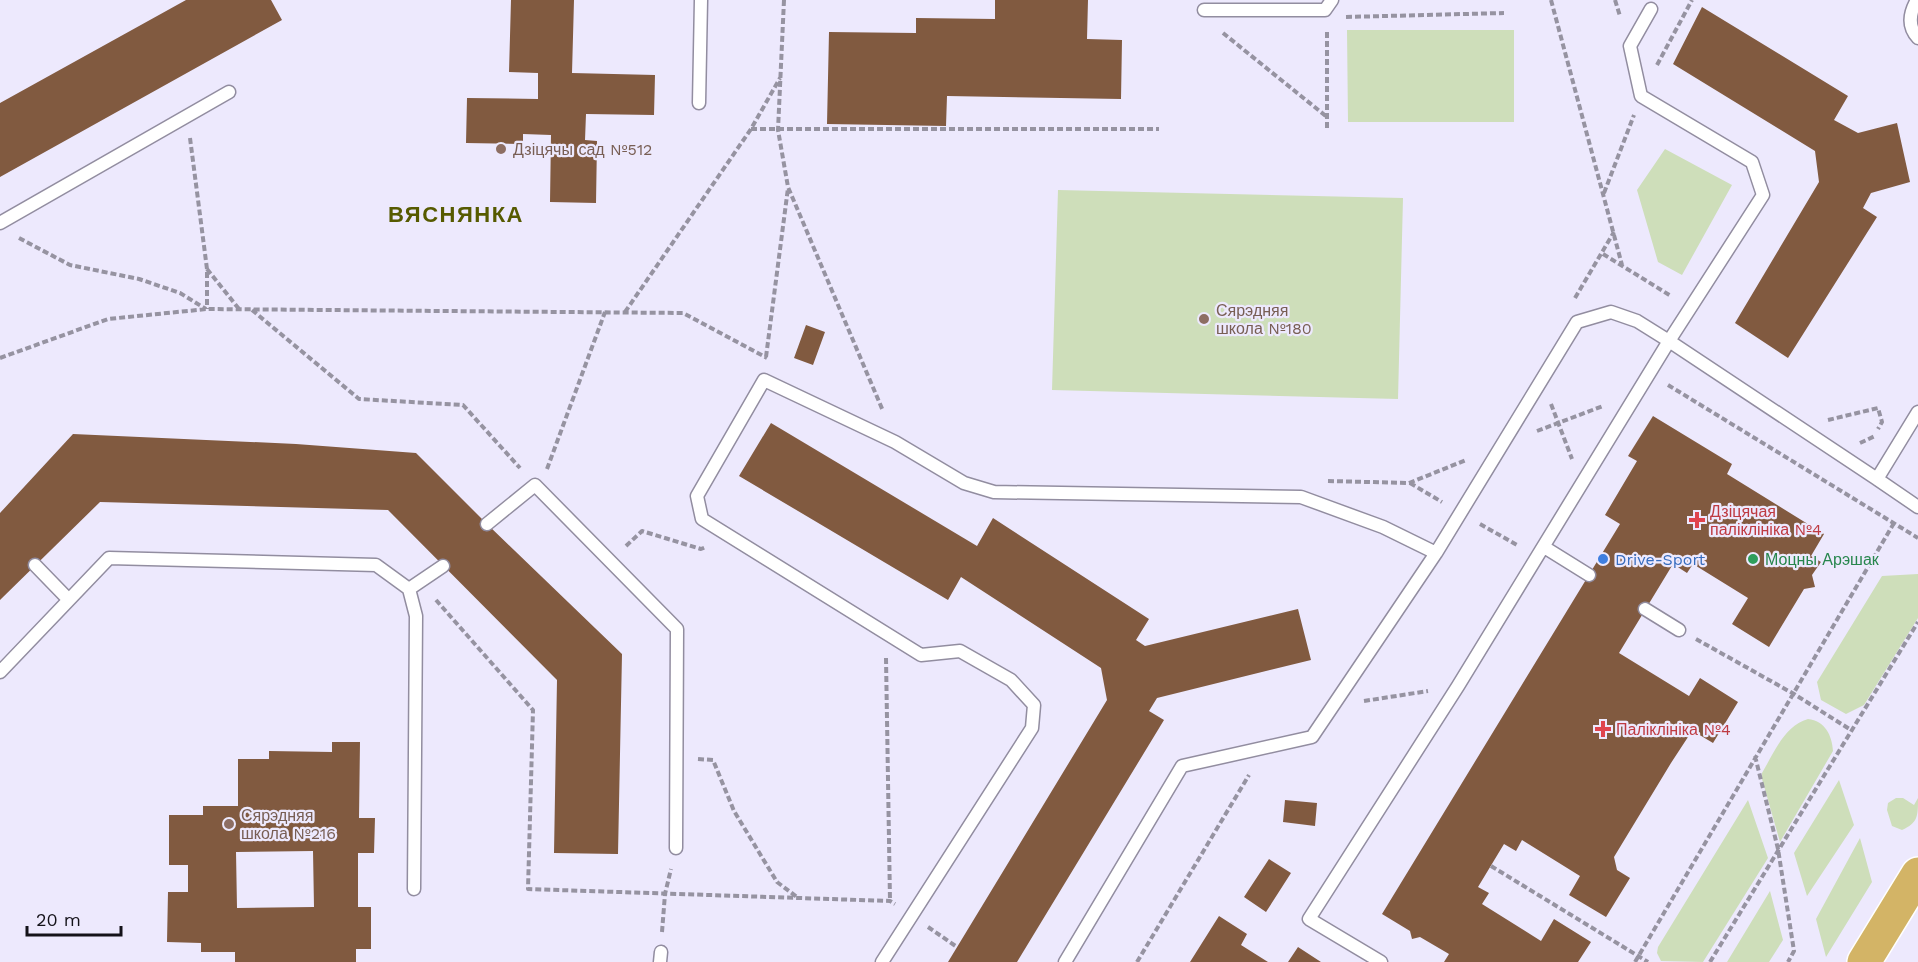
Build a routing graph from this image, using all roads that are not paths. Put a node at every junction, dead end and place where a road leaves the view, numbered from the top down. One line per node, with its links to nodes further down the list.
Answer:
1 (701, 0): 8 (lane)
2 (1332, 0): 5 (lane)
3 (1917, 0): 6 (lane)
4 (1650, 9): 10 (lane)
5 (1204, 10)
6 (1918, 38)
7 (229, 92): 9 (lane)
8 (699, 103)
9 (0, 223)
10 (1669, 341): 12 (lane); 15 (lane); 16 (lane)
11 (1918, 412): 12 (lane)
12 (1877, 479): 13 (lane)
13 (1918, 507)
14 (487, 524): 25 (lane)
15 (1544, 546): 19 (lane); 30 (lane)
16 (1436, 553): 28 (lane); 29 (lane)
17 (35, 565): 21 (lane)
18 (442, 566): 20 (lane)
19 (1589, 575)
20 (414, 585): 21 (lane); 27 (lane)
21 (68, 599): 24 (lane)
22 (1645, 609): 23 (lane)
23 (1679, 630)
24 (0, 672)
25 (676, 848)
26 (1918, 874): 31 (main road)
27 (414, 889)
28 (882, 962)
29 (1065, 962)
30 (1381, 962)
31 (1864, 962)

